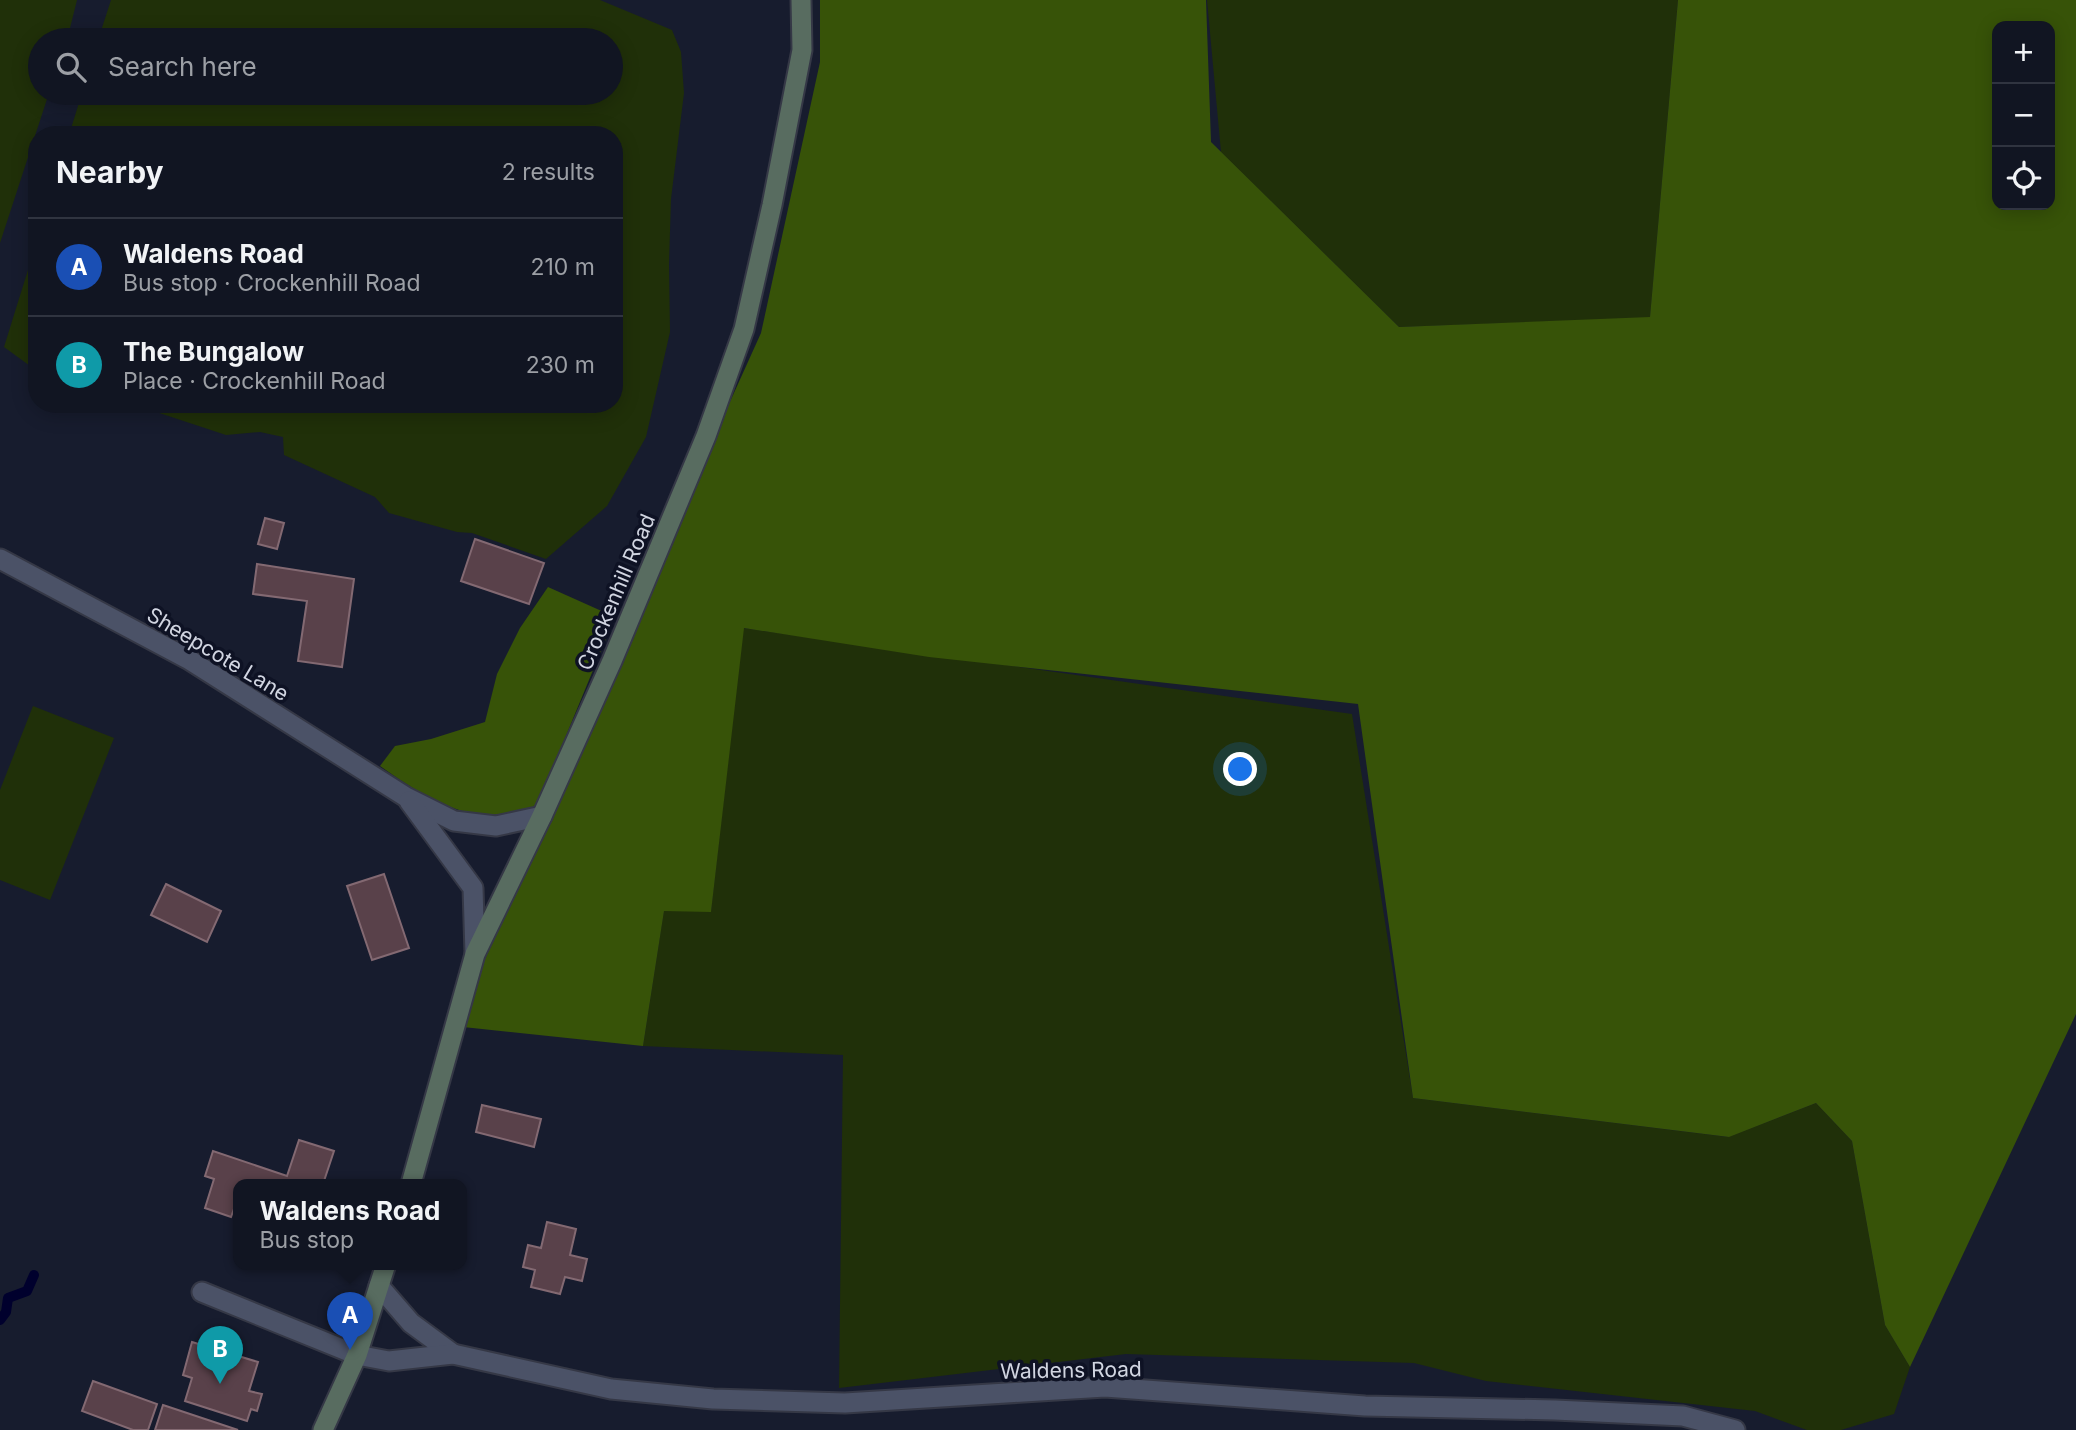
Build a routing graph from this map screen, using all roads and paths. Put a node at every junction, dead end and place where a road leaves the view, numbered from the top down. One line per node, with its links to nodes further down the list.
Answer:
1 (801, 0): 4 (main road, Crockenhill Road)
2 (0, 559): 3 (street, Sheepcote Lane)
3 (406, 797): 4 (street, Sheepcote Lane); 5 (street, Sheepcote Lane)
4 (542, 817): 5 (main road, Crockenhill Road)
5 (475, 954): 6 (main road, Crockenhill Road)
6 (412, 1179)
7 (384, 1270): 8 (main road)
8 (379, 1286): 10 (street, Waldens Road); 11 (main road)
9 (202, 1292): 11 (street, Waldens Road)
10 (453, 1354): 11 (street, Waldens Road); 13 (street, Waldens Road)
11 (357, 1355): 12 (main road)
12 (323, 1430)
13 (1735, 1430)

